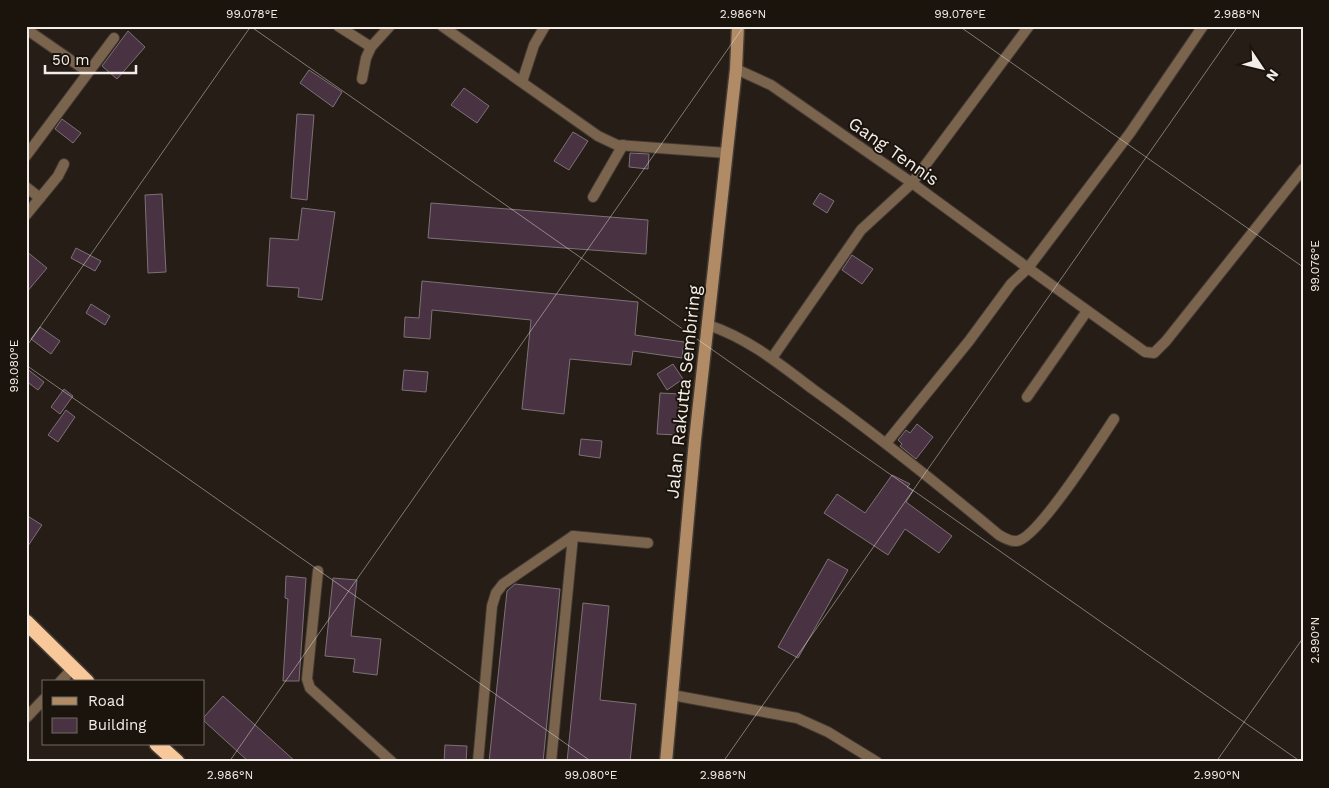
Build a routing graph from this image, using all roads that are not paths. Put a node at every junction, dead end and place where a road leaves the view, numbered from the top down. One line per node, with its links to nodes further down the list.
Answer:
1 (338, 26): 10 (street)
2 (390, 26): 10 (street)
3 (442, 26): 14 (street)
4 (545, 26): 14 (street)
5 (738, 26): 11 (main road, Jalan Rakutta Sembiring)
6 (1029, 26): 20 (street)
7 (1202, 26): 25 (street)
8 (26, 29): 12 (street)
9 (114, 38): 12 (street)
10 (371, 47): 13 (street)
11 (736, 69): 16 (main road, Jalan Rakutta Sembiring); 20 (street, Gang Tennis)
12 (88, 72): 17 (street)
13 (362, 79)
14 (522, 82): 15 (street)
15 (623, 145): 16 (street); 22 (street)
16 (727, 153): 27 (main road, Jalan Rakutta Sembiring)
17 (26, 156)
18 (64, 164): 23 (street)
19 (1303, 169): 26 (street, Gang Tennis)
20 (912, 183): 25 (street, Gang Tennis); 28 (street)
21 (26, 187): 23 (street)
22 (593, 197)
23 (40, 198): 24 (street)
24 (26, 215)
25 (1028, 268): 26 (street, Gang Tennis); 31 (street)
26 (1088, 311): 29 (street)
27 (708, 325): 28 (street); 39 (main road, Jalan Rakutta Sembiring)
28 (772, 358): 31 (street)
29 (1027, 397)
30 (1114, 419): 31 (street)
31 (887, 442)
32 (573, 536): 33 (street); 45 (street); 46 (street)
33 (648, 543)
34 (318, 571): 44 (street)
35 (26, 622): 36 (highway)
36 (72, 668): 37 (street); 38 (highway)
37 (62, 680)
38 (85, 680)
39 (672, 695): 47 (main road, Jalan Rakutta Sembiring); 48 (street)
40 (42, 701): 41 (street)
41 (26, 718)
42 (159, 746): 43 (highway)
43 (177, 762)
44 (392, 762)
45 (478, 762)
46 (551, 762)
47 (666, 762)
48 (877, 762)

